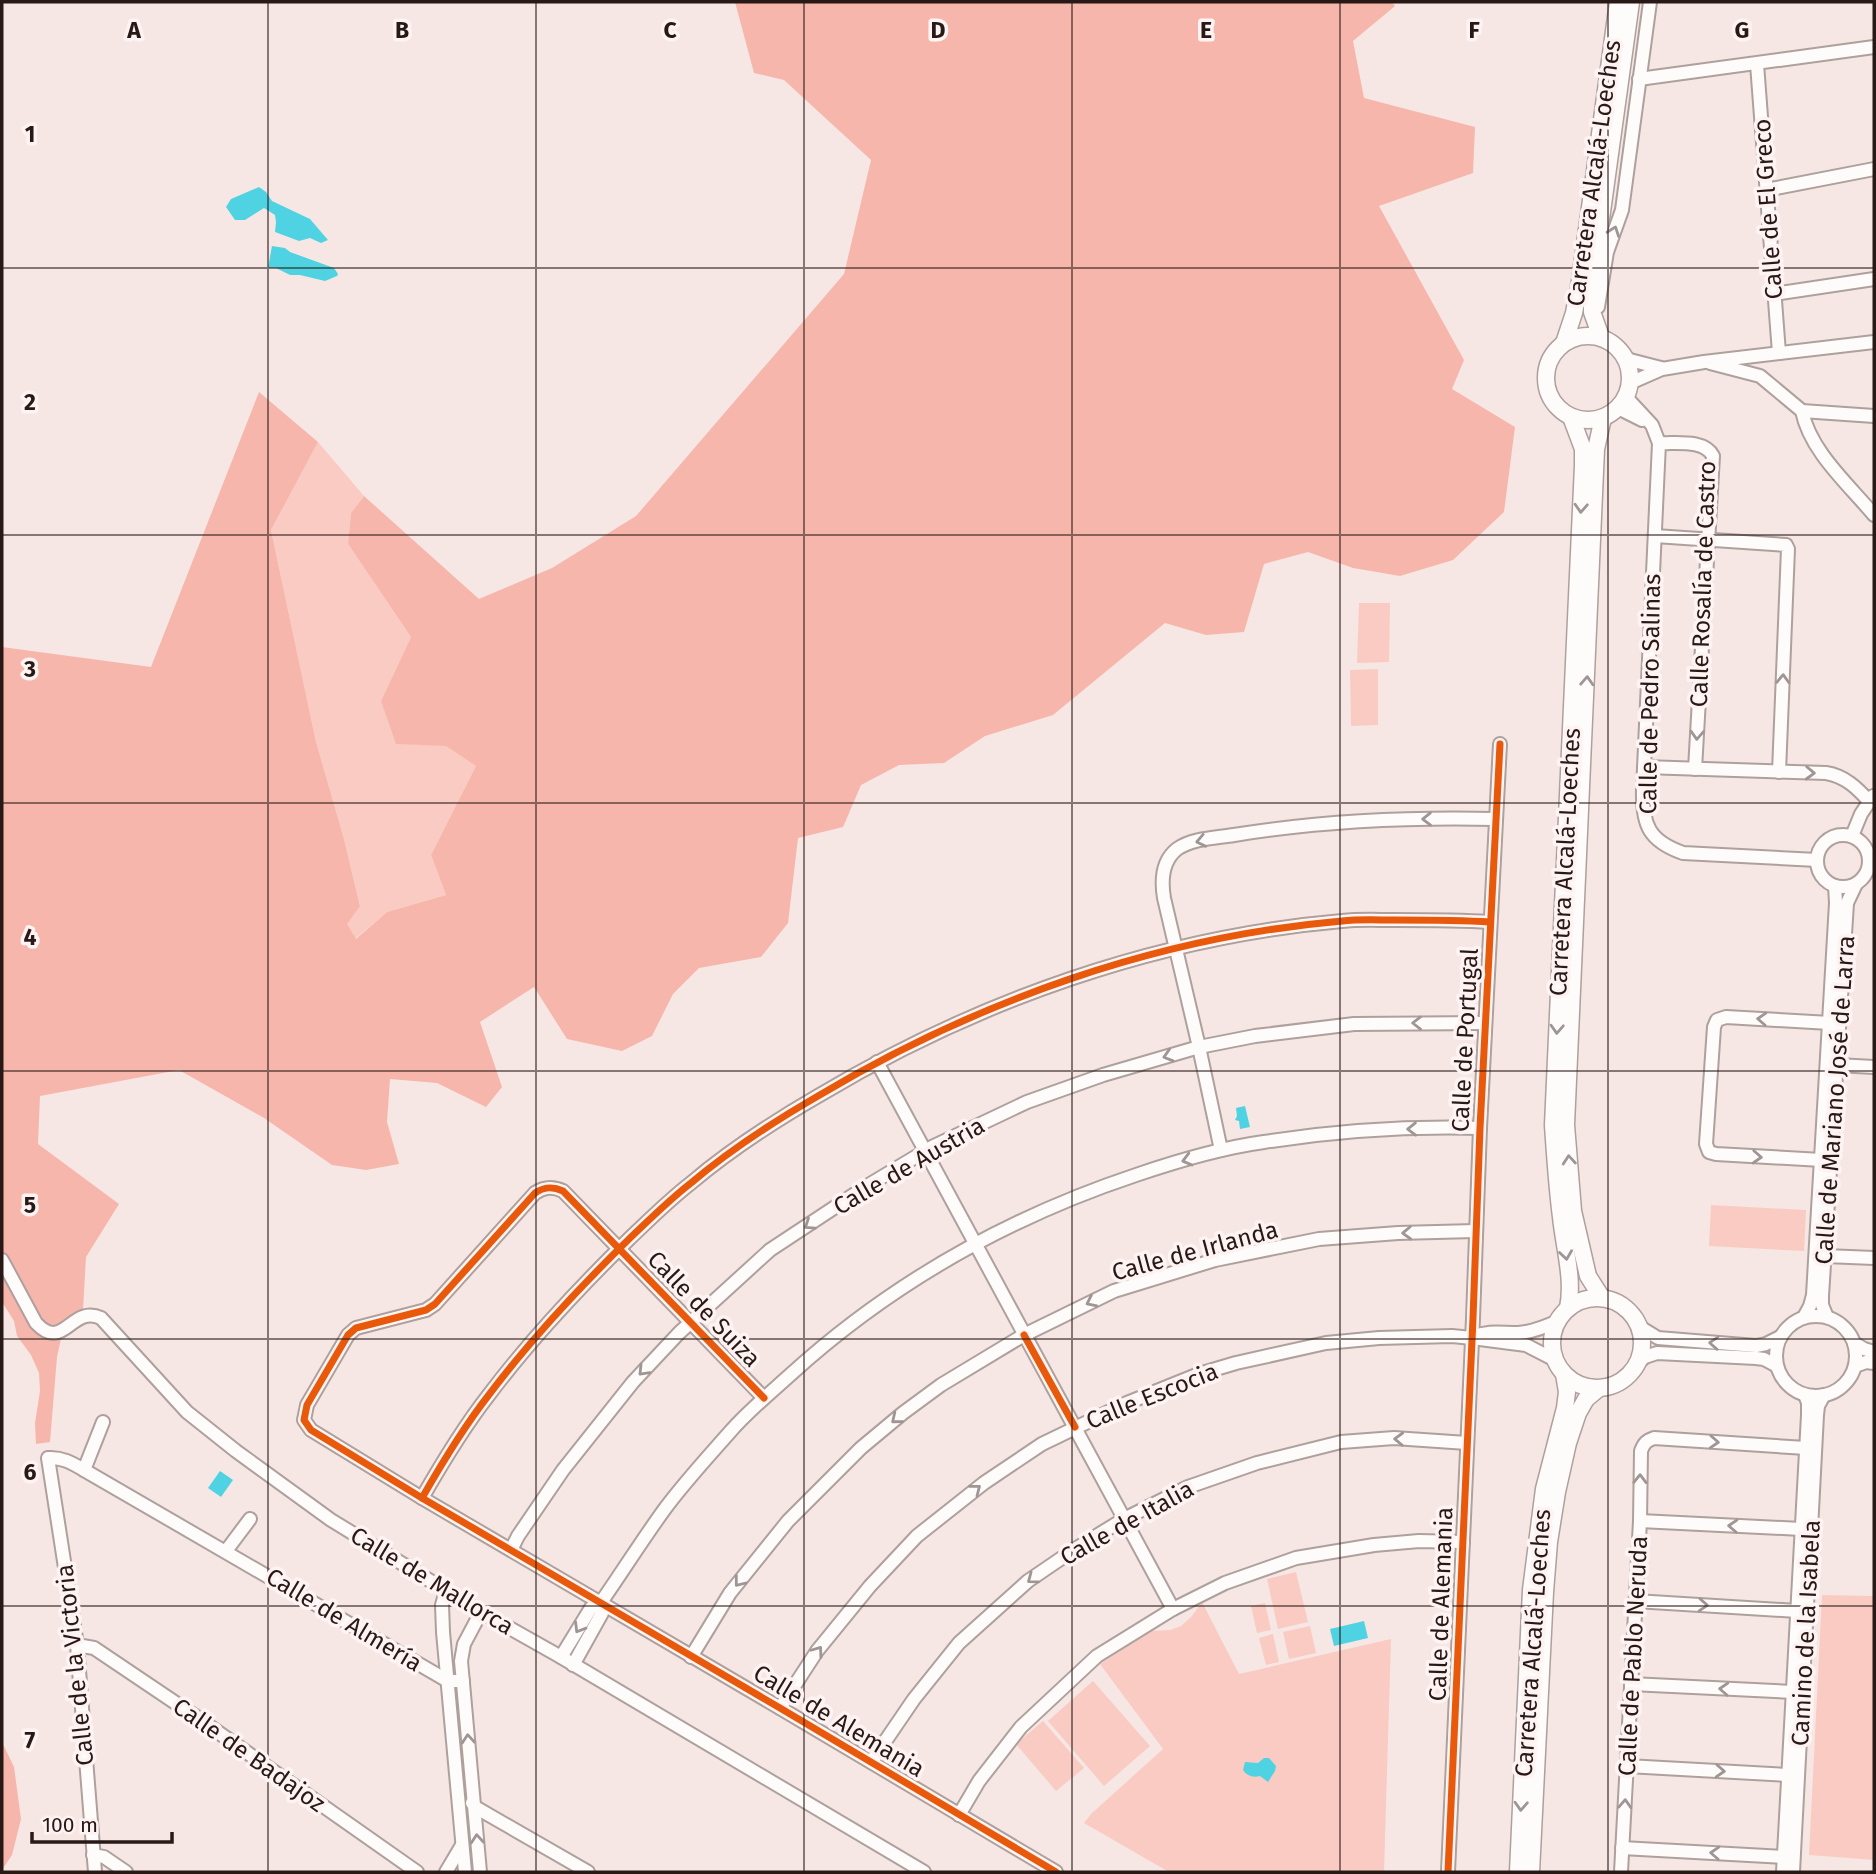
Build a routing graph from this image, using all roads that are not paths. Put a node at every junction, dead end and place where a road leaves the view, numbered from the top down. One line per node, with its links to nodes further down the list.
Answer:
1 (1618, 2): 13 (main road, Carretera Alcalá-Loeches)
2 (1631, 2): 11 (main road, Carretera Alcalá-Loeches)
3 (1650, 2): 6 (street)
4 (1874, 47): 5 (street)
5 (1757, 64): 6 (street); 8 (street, Calle de El Greco)
6 (1639, 79): 11 (street, one-way to 6)
7 (1874, 169): 8 (street)
8 (1766, 190): 10 (street, Calle de El Greco)
9 (1874, 279): 10 (street)
10 (1774, 294): 15 (street, Calle de El Greco)
11 (1596, 322): 12 (main road, Carretera Alcalá-Loeches)
12 (1601, 338): 13 (main road); 16 (main road)
13 (1564, 342): 22 (main road)
14 (1874, 342): 15 (street)
15 (1779, 353): 17 (street)
16 (1626, 359): 18 (street); 19 (main road)
17 (1703, 362): 18 (street); 20 (street)
18 (1662, 369): 19 (street)
19 (1624, 396): 23 (main road); 24 (street, Calle de Pedro Salinas)
20 (1802, 411): 21 (street); 25 (street)
21 (1874, 416)
22 (1571, 417): 23 (main road); 58 (main road, Carretera Alcalá-Loeches, one-way to 58)
23 (1603, 418): 57 (main road, Carretera Alcalá-Loeches, one-way to 23)
24 (1659, 443): 26 (street, Calle de Pedro Salinas); 27 (street, Calle Rosalía de Castro)
25 (1874, 515)
26 (1655, 536): 27 (street); 29 (street, Calle de Pedro Salinas)
27 (1708, 540): 30 (street, Calle Rosalía de Castro, one-way to 30); 31 (street, one-way to 27)
28 (1500, 744): 33 (street, Calle de Portugal)
29 (1644, 767): 30 (street); 36 (street, Calle de Pedro Salinas)
30 (1695, 769): 31 (street)
31 (1779, 772): 32 (street, one-way to 32)
32 (1872, 798): 34 (street)
33 (1495, 819): 39 (street, Calle de Portugal); 40 (street, one-way to 40)
34 (1852, 836): 35 (street); 36 (street)
35 (1871, 853): 37 (street)
36 (1817, 860): 38 (street)
37 (1865, 876): 38 (street); 45 (street, Calle de Mariano José de Larra)
38 (1835, 886): 42 (street, Calle de Mariano José de Larra)
39 (1490, 922): 40 (street); 41 (street, Calle de Portugal)
40 (1175, 949): 43 (street); 44 (street)
41 (1485, 1023): 43 (street, Calle de Austria, one-way to 43); 47 (street, Calle de Portugal)
42 (1830, 1023): 50 (street, Calle de Mariano José de Larra); 50 (street, one-way to 50)
43 (1199, 1047): 48 (street); 49 (street, Calle de Austria, one-way to 49)
44 (877, 1062): 49 (street); 53 (street)
45 (1837, 1065): 46 (street); 54 (street, Calle de Mariano José de Larra)
46 (1874, 1067)
47 (1480, 1128): 48 (street, one-way to 48); 51 (street, Calle de Portugal)
48 (1221, 1150): 52 (street, one-way to 52)
49 (924, 1151): 52 (street); 61 (street, Calle de Austria, one-way to 61)
50 (1822, 1160): 59 (street, Calle de Mariano José de Larra)
51 (1475, 1231): 63 (street, Calle de Irlanda, one-way to 63); 65 (street, Calle de Portugal)
52 (975, 1244): 63 (street); 77 (street)
53 (620, 1248): 61 (street, Calle de Suiza); 84 (street); 84 (street, Calle de Suiza)
54 (1825, 1256): 55 (street); 60 (street, Calle de Mariano José de Larra)
55 (1874, 1258)
56 (2, 1260): 92 (street, Calle de Mallorca)
57 (1602, 1298): 58 (main road); 62 (main road)
58 (1563, 1315): 65 (street, Calle Escocia); 68 (main road)
59 (1804, 1317): 60 (street); 64 (street)
60 (1827, 1317): 66 (street)
61 (691, 1322): 77 (street, Calle de Suiza); 90 (street, Calle de Austria, one-way to 90)
62 (1640, 1327): 64 (street, one-way to 62); 69 (main road)
63 (1024, 1335): 79 (street); 100 (street, Calle de Irlanda, one-way to 100)
64 (1780, 1337): 71 (street)
65 (1472, 1338): 68 (street, Calle Escocia); 79 (street, Calle Escocia); 80 (street, Calle de Alemania)
66 (1854, 1343): 67 (street); 72 (street)
67 (1874, 1352)
68 (1555, 1360): 73 (main road)
69 (1639, 1362): 71 (street); 74 (main road)
70 (1874, 1363): 72 (street)
71 (1777, 1366): 75 (street)
72 (1855, 1366): 76 (street)
73 (1564, 1374): 74 (main road); 128 (main road, Carretera Alcalá-Loeches, one-way to 128)
74 (1598, 1389): 129 (main road, Carretera Alcalá-Loeches)
75 (1805, 1395): 76 (street); 81 (street, Camino de la Isabela)
76 (1824, 1395): 132 (street, Camino de la Isabela)
77 (764, 1398): 94 (street)
78 (103, 1422): 83 (street)
79 (1075, 1427): 85 (street); 106 (street, Calle Escocia, one-way to 79)
80 (1467, 1443): 85 (street, Calle de Italia, one-way to 85); 89 (street, Calle de Alemania)
81 (1806, 1448): 87 (street, Calle de Pablo Neruda, one-way to 81); 88 (street, Camino de la Isabela)
82 (48, 1458): 83 (street, Calle de Almería); 98 (street, Calle de la Victoria)
83 (84, 1470): 91 (street, Calle de Almería)
84 (422, 1498): 90 (street, Calle de Suiza)
85 (1124, 1519): 95 (street); 107 (street, Calle de Italia, one-way to 107)
86 (250, 1520): 91 (street)
87 (1640, 1521): 88 (street, one-way to 87); 93 (street, Calle de Pablo Neruda)
88 (1801, 1530): 96 (street, Camino de la Isabela)
89 (1463, 1542): 95 (street); 127 (street, Calle de Alemania)
90 (511, 1550): 94 (street, Calle de Suiza)
91 (226, 1551): 102 (street, Calle de Almería)
92 (446, 1591): 97 (street, Calle de Mallorca); 102 (street)
93 (1635, 1601): 96 (street, one-way to 96); 104 (street, Calle de Pablo Neruda)
94 (602, 1604): 99 (street, one-way to 99); 100 (street, Calle de Alemania); 101 (street)
95 (1173, 1609): 112 (street)
96 (1797, 1611): 105 (street, Camino de la Isabela)
97 (481, 1612): 99 (street, Calle de Mallorca); 103 (street)
98 (77, 1646): 116 (street, Calle de la Victoria); 120 (street, Calle de Badajoz)
99 (561, 1657): 101 (street, Calle de Mallorca)
100 (691, 1657): 106 (street, Calle de Alemania)
101 (573, 1665): 125 (street, Calle de Mallorca)
102 (448, 1681): 103 (street, Calle de Almería); 110 (street)
103 (463, 1681): 111 (street, one-way to 103)
104 (1631, 1684): 105 (street, one-way to 104); 108 (street, Calle de Pablo Neruda)
105 (1793, 1692): 109 (street, Camino de la Isabela)
106 (780, 1708): 107 (street, Calle de Alemania)
107 (871, 1762): 112 (street, Calle de Alemania)
108 (1627, 1766): 109 (street, one-way to 109); 115 (street, Calle de Pablo Neruda, one-way to 108)
109 (1788, 1775): 117 (street, Camino de la Isabela)
110 (457, 1788): 111 (street); 113 (street)
111 (475, 1807): 113 (street); 123 (street, one-way to 111); 124 (street)
112 (959, 1815): 126 (street, Calle de Alemania)
113 (460, 1819): 114 (street)
114 (462, 1844): 121 (street); 122 (street)
115 (1622, 1848): 117 (street, one-way to 115); 130 (street, Calle de Pablo Neruda)
116 (93, 1855): 118 (street, Calle de la Victoria); 119 (street)
117 (1784, 1857): 131 (street, Camino de la Isabela)
118 (95, 1872)
119 (126, 1872)
120 (417, 1872)
121 (446, 1872)
122 (465, 1872)
123 (480, 1872)
124 (588, 1872)
125 (924, 1872)
126 (1056, 1872)
127 (1448, 1872)
128 (1518, 1872)
129 (1531, 1872)
130 (1621, 1872)
131 (1783, 1872)
132 (1793, 1872)

